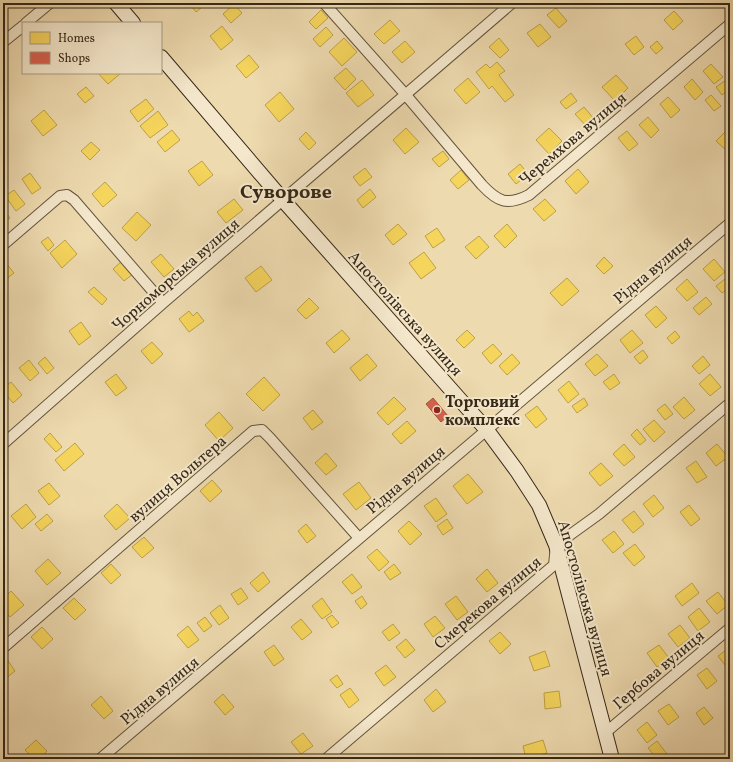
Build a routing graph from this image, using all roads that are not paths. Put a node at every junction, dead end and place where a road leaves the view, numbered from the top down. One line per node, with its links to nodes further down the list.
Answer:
1 (50, 3): 5 (street)
2 (116, 3): 6 (street)
3 (324, 3): 11 (street, Черемхова вулиця)
4 (512, 3): 11 (street, Чорноморська вулиця)
5 (27, 22)
6 (131, 22)
7 (730, 24): 11 (street, Черемхова вулиця)
8 (22, 27): 9 (street)
9 (3, 42)
10 (162, 57): 12 (street, Апостолівська вулиця)
11 (405, 94): 12 (street, Чорноморська вулиця)
12 (283, 200): 15 (street, Чорноморська вулиця); 17 (street, Апостолівська вулиця)
13 (730, 223): 17 (street, Рідна вулиця)
14 (3, 245): 15 (street)
15 (163, 304): 18 (street, Чорноморська вулиця)
16 (730, 403): 20 (street, Смерекова вулиця)
17 (486, 429): 19 (street, Рідна вулиця); 20 (street, Апостолівська вулиця)
18 (3, 444)
19 (359, 538): 22 (street, вулиця Вольтера); 24 (street, Рідна вулиця)
20 (556, 545): 23 (street, Апостолівська вулиця); 25 (street, Смерекова вулиця)
21 (730, 628): 23 (street, Гербова вулиця)
22 (3, 648)
23 (605, 733): 26 (street, Апостолівська вулиця)
24 (100, 759)
25 (326, 759)
26 (612, 759)

